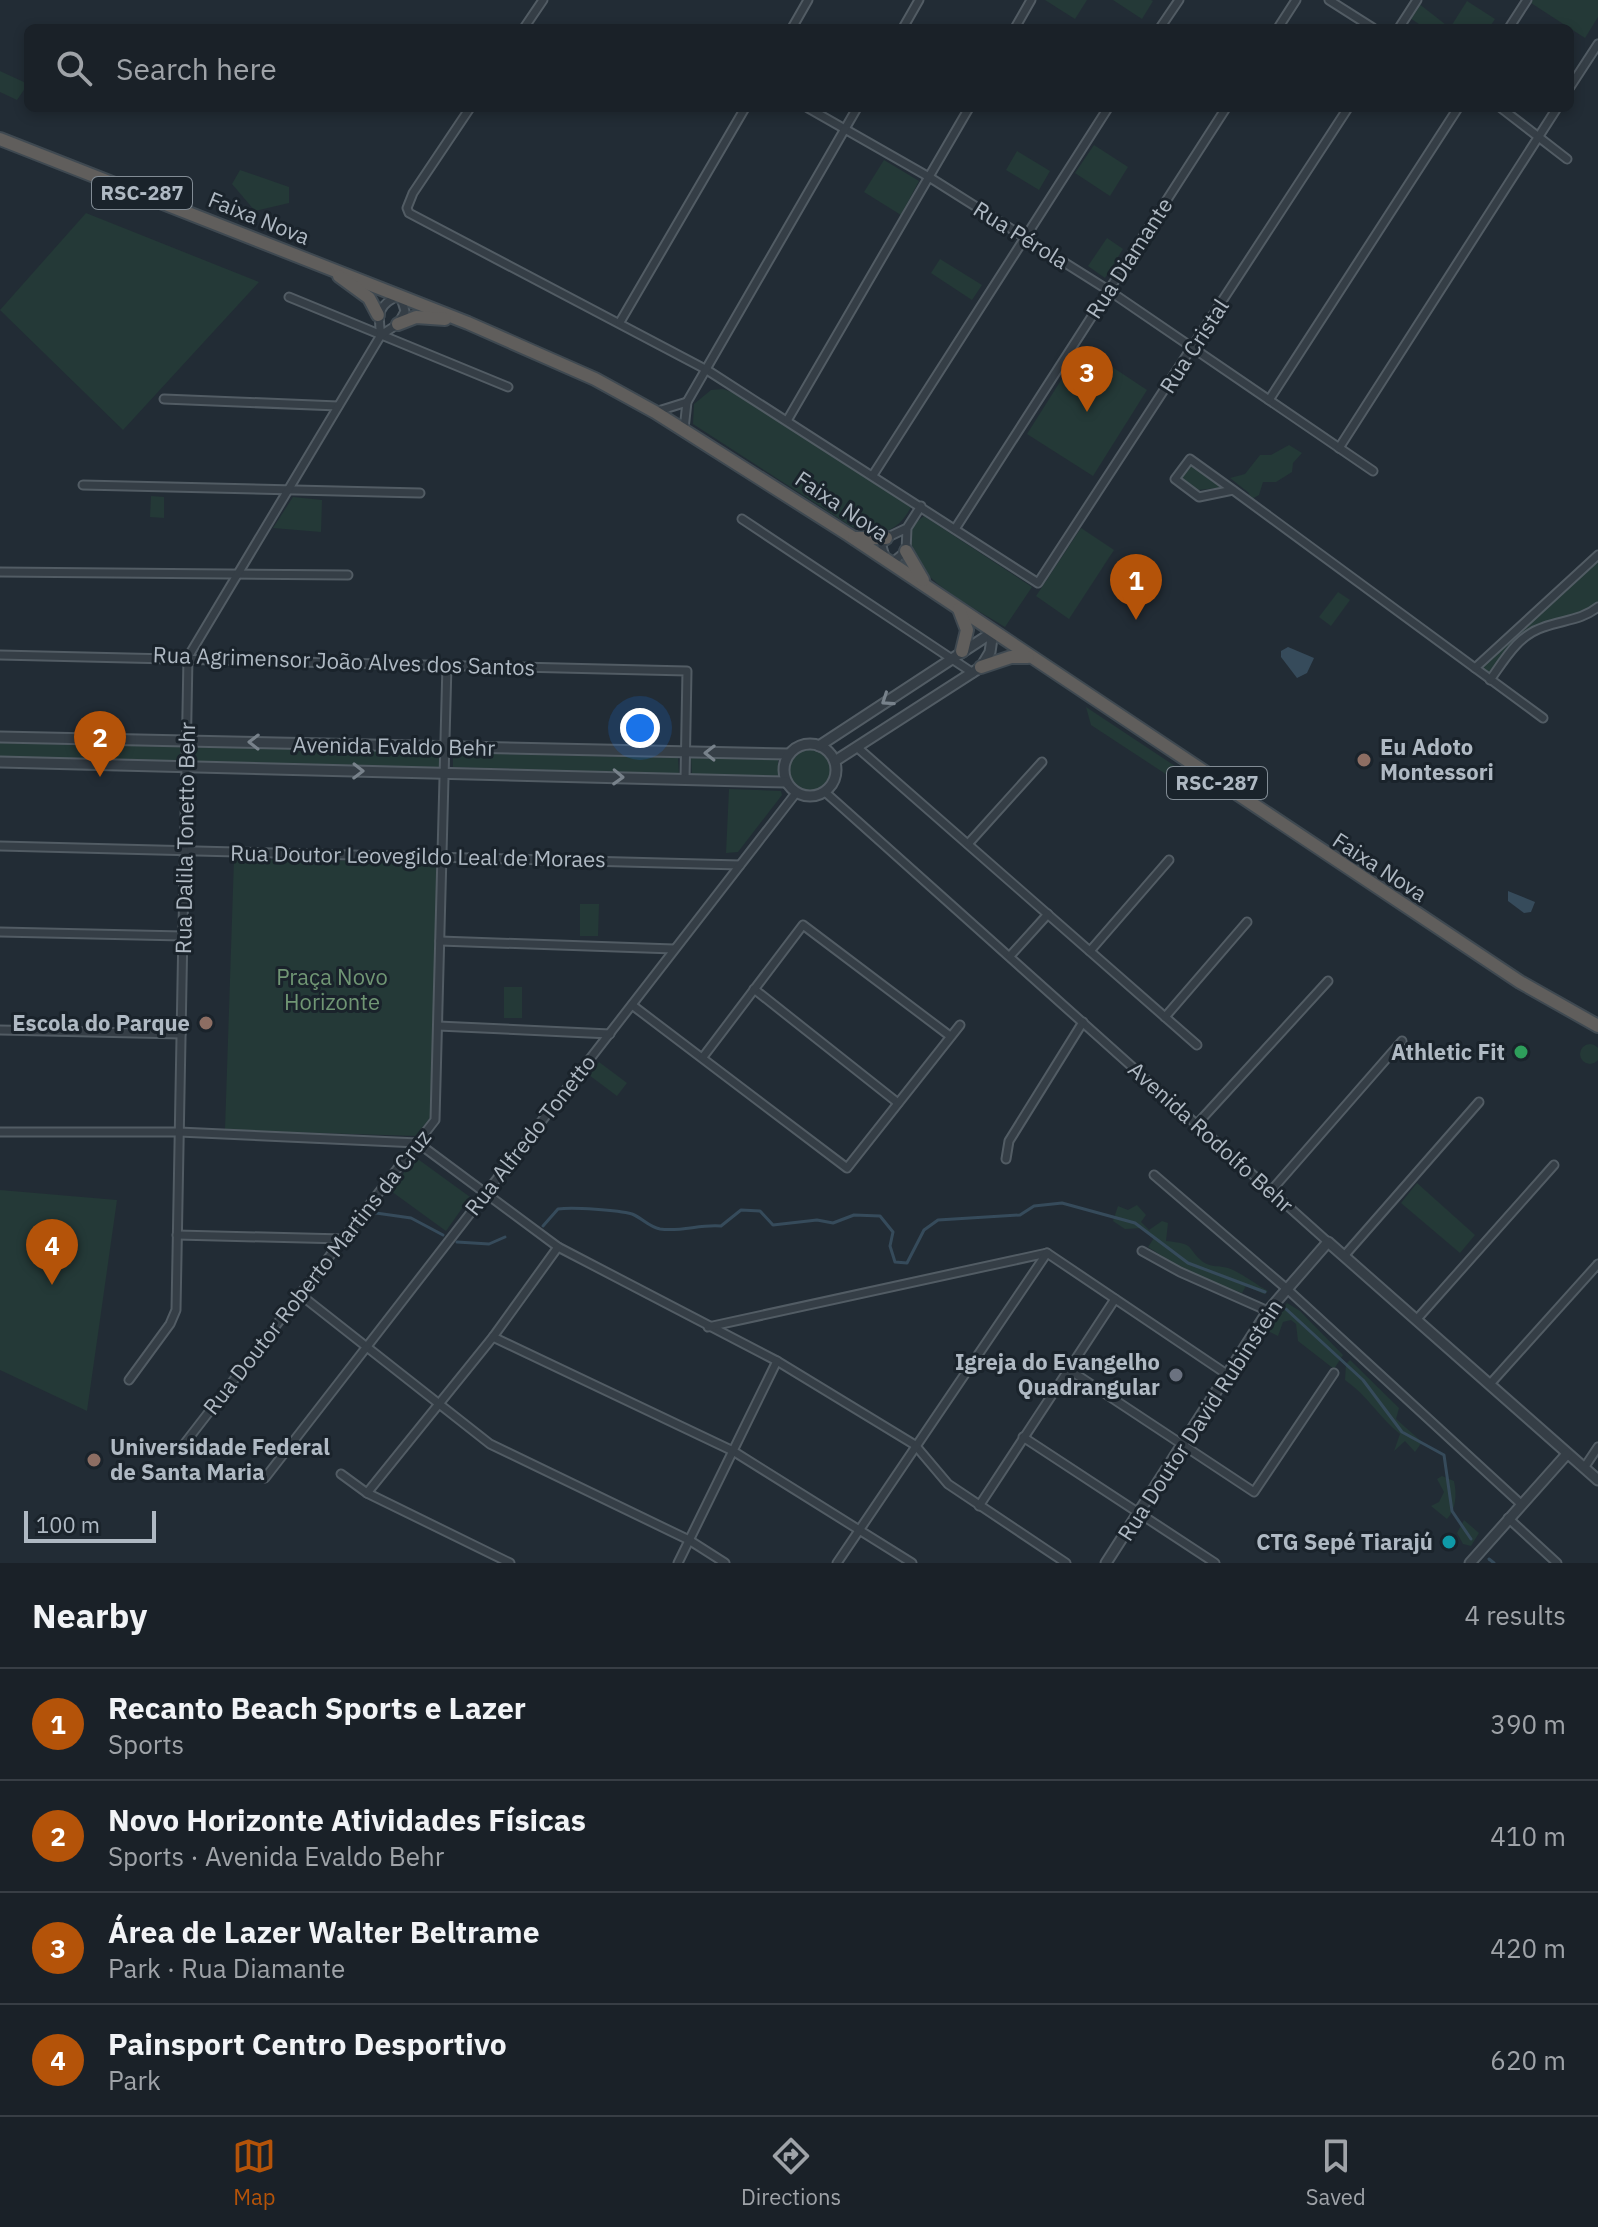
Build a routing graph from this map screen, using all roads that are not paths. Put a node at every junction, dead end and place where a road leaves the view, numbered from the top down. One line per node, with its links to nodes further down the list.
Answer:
1 (543, 0): 10 (street)
2 (808, 0): 11 (street)
3 (919, 0): 12 (street)
4 (1031, 0): 13 (street)
5 (1179, 0): 14 (street)
6 (1296, 0): 15 (street)
7 (1329, 0): 16 (street)
8 (1527, 0): 18 (street)
9 (1417, 1): 17 (street)
10 (527, 24)
11 (794, 24)
12 (905, 24)
13 (1017, 24)
14 (1163, 24)
15 (1281, 24)
16 (1367, 24)
17 (1402, 24)
18 (1512, 24)
19 (1598, 44): 20 (street)
20 (1574, 81)
21 (467, 112): 44 (street)
22 (743, 112): 44 (street)
23 (815, 112): 32 (street, Rua Pérola)
24 (855, 112): 32 (street)
25 (967, 112): 36 (street)
26 (1105, 112): 37 (street)
27 (1223, 112): 39 (street, Rua Diamante)
28 (1345, 112): 47 (street, Rua Cristal)
29 (1455, 112): 51 (street)
30 (1506, 112): 33 (street)
31 (1554, 112): 33 (street)
32 (845, 129): 36 (street, Rua Pérola); 48 (street)
33 (1538, 137): 35 (street); 57 (street)
34 (0, 139): 38 (highway, Faixa Nova / RSC-287)
35 (1567, 159)
36 (929, 177): 37 (street, Rua Pérola); 55 (street)
37 (1024, 236): 39 (street, Rua Pérola); 59 (street)
38 (327, 267): 40 (highway, Faixa Nova / RSC-287); 42 (highway)
39 (1108, 290): 47 (street, Rua Pérola); 67 (street, Rua Diamante)
40 (400, 295): 42 (street); 43 (highway, Faixa Nova / RSC-287); 45 (street)
41 (289, 297): 46 (street)
42 (378, 315): 46 (street)
43 (458, 319): 45 (highway); 54 (highway, Faixa Nova / RSC-287)
44 (620, 322): 48 (street)
45 (398, 324): 46 (street)
46 (381, 335): 49 (street); 53 (street)
47 (1193, 348): 51 (street, Rua Pérola); 67 (street, Rua Cristal)
48 (707, 370): 52 (street); 55 (street)
49 (508, 387)
50 (164, 399): 53 (street)
51 (1269, 400): 57 (street, Rua Pérola)
52 (687, 402): 54 (street); 56 (street)
53 (338, 406): 61 (street)
54 (655, 412): 56 (highway, Faixa Nova / RSC-287)
55 (788, 419): 59 (street)
56 (684, 429): 68 (highway, Faixa Nova / RSC-287)
57 (1339, 448): 58 (street, Rua Pérola)
58 (1373, 471)
59 (873, 475): 64 (street)
60 (83, 485): 61 (street)
61 (288, 490): 63 (street); 74 (street)
62 (1233, 490): 62 (street); 85 (street)
63 (420, 493)
64 (921, 506): 66 (street); 67 (street)
65 (742, 519): 80 (street)
66 (907, 528): 69 (street); 70 (street)
67 (955, 529)
68 (853, 538): 69 (highway); 72 (highway, Faixa Nova / RSC-287)
69 (886, 538): 72 (street)
70 (906, 551): 72 (street); 76 (highway)
71 (1598, 555): 85 (street)
72 (886, 560): 76 (highway, Faixa Nova / RSC-287)
73 (0, 572): 74 (street)
74 (238, 573): 75 (street); 82 (street)
75 (348, 575)
76 (930, 589): 78 (highway, Faixa Nova / RSC-287)
77 (1598, 607): 87 (street)
78 (959, 609): 79 (highway, Faixa Nova / RSC-287); 80 (highway)
79 (993, 632): 80 (street); 83 (highway, Faixa Nova / RSC-287); 86 (street)
80 (957, 654): 86 (street); 91 (street, one-way to 91)
81 (0, 655): 82 (street, Rua Agrimensor João Alves dos Santos)
82 (188, 657): 84 (street, Rua Agrimensor João Alves dos Santos); 90 (street, Rua Dalila Tonetto Behr)
83 (1030, 657): 86 (highway); 126 (highway, Faixa Nova / RSC-287)
84 (447, 664): 92 (street, Rua Doutor Roberto Martins da Cruz); 94 (street, Rua Agrimensor João Alves dos Santos)
85 (1475, 668): 87 (street)
86 (977, 670): 93 (street)
87 (1490, 680): 88 (street)
88 (1543, 718)
89 (0, 737): 90 (street, Avenida Evaldo Behr)
90 (187, 741): 92 (street, Avenida Evaldo Behr, one-way to 90); 99 (street, Rua Dalila Tonetto Behr)
91 (819, 746): 95 (street); 96 (street)
92 (446, 747): 94 (street, Avenida Evaldo Behr); 100 (street, Rua Doutor Roberto Martins da Cruz)
93 (859, 749): 96 (street); 105 (street)
94 (685, 752): 95 (street, Avenida Evaldo Behr, one-way to 94); 101 (street)
95 (788, 754): 102 (street)
96 (835, 761): 103 (street)
97 (0, 762): 99 (street, Avenida Evaldo Behr)
98 (1042, 762): 105 (street)
99 (186, 766): 100 (street, Avenida Evaldo Behr, one-way to 100); 107 (street, Rua Dalila Tonetto Behr)
100 (446, 773): 101 (street, Avenida Evaldo Behr, one-way to 101); 108 (street, Rua Doutor Roberto Martins da Cruz)
101 (685, 779): 102 (street, Avenida Evaldo Behr)
102 (786, 782): 104 (street)
103 (825, 792): 104 (street); 118 (street, Avenida Rodolfo Behr)
104 (796, 793): 110 (street, Rua Alfredo Tonetto)
105 (968, 844): 111 (street)
106 (0, 846): 107 (street, Rua Doutor Leovegildo Leal de Moraes)
107 (185, 851): 108 (street, Rua Doutor Leovegildo Leal de Moraes); 114 (street, Rua Dalila Tonetto Behr)
108 (443, 856): 110 (street, Rua Doutor Leovegildo Leal de Moraes); 115 (street, Rua Doutor Roberto Martins da Cruz)
109 (1169, 860): 117 (street)
110 (740, 865): 116 (street, Rua Alfredo Tonetto)
111 (1048, 914): 117 (street); 118 (street)
112 (1247, 922): 122 (street)
113 (0, 932): 114 (street)
114 (183, 936): 128 (street, Rua Dalila Tonetto Behr)
115 (440, 941): 116 (street); 125 (street, Rua Doutor Roberto Martins da Cruz)
116 (674, 949): 121 (street, Rua Alfredo Tonetto)
117 (1090, 951): 122 (street)
118 (1010, 956): 123 (street, Avenida Rodolfo Behr)
119 (1328, 981): 136 (street)
120 (754, 989): 130 (street); 133 (street); 135 (street)
121 (632, 1005): 129 (street, Rua Alfredo Tonetto); 133 (street)
122 (1165, 1017): 132 (street)
123 (1083, 1022): 136 (street, Avenida Rodolfo Behr); 140 (street)
124 (960, 1025): 130 (street)
125 (438, 1026): 129 (street); 139 (street, Rua Doutor Roberto Martins da Cruz)
126 (1598, 1026)
127 (0, 1030): 128 (street)
128 (181, 1034): 138 (street, Rua Dalila Tonetto Behr)
129 (610, 1034): 143 (street, Rua Alfredo Tonetto)
130 (950, 1036): 135 (street)
131 (1402, 1041): 144 (street)
132 (1197, 1045)
133 (703, 1057): 135 (street)
134 (1479, 1102): 151 (street)
135 (898, 1103)
136 (1197, 1124): 144 (street, Avenida Rodolfo Behr)
137 (0, 1132): 138 (street)
138 (179, 1132): 139 (street); 145 (street, Rua Dalila Tonetto Behr)
139 (418, 1143): 143 (street); 146 (street, Rua Doutor Roberto Martins da Cruz)
140 (1006, 1159)
141 (1554, 1165): 157 (street)
142 (1154, 1175): 153 (street)
143 (486, 1191): 148 (street); 160 (street, Rua Alfredo Tonetto)
144 (1270, 1192): 147 (street, Avenida Rodolfo Behr)
145 (177, 1235): 146 (street); 165 (street, Rua Dalila Tonetto Behr)
146 (344, 1239): 154 (street, Rua Doutor Roberto Martins da Cruz)
147 (1328, 1242): 151 (street, Avenida Rodolfo Behr); 153 (street, Rua Doutor David Rubinstein)
148 (558, 1247): 158 (street); 159 (street)
149 (1142, 1251): 156 (street)
150 (1047, 1253): 155 (street); 158 (street); 170 (street)
151 (1344, 1256): 157 (street, Avenida Rodolfo Behr)
152 (1598, 1264): 166 (street)
153 (1287, 1289): 156 (street, Rua Doutor David Rubinstein); 180 (street)
154 (302, 1296): 160 (street); 169 (street, Rua Doutor Roberto Martins da Cruz)
155 (1115, 1299): 162 (street); 164 (street)
156 (1268, 1311): 164 (street, Rua Doutor David Rubinstein)
157 (1417, 1319): 166 (street, Avenida Rodolfo Behr)
158 (708, 1327): 161 (street)
159 (493, 1337): 167 (street); 173 (street)
160 (364, 1347): 167 (street); 177 (street, Rua Alfredo Tonetto)
161 (777, 1361): 170 (street); 173 (street)
162 (1068, 1369): 168 (street); 171 (street)
163 (1334, 1373): 171 (street)
164 (1228, 1375): 171 (street, Rua Doutor David Rubinstein)
165 (129, 1380)
166 (1490, 1384): 174 (street, Avenida Rodolfo Behr)
167 (438, 1405): 179 (street); 185 (street)
168 (1023, 1437): 181 (street); 182 (street)
169 (185, 1443)
170 (915, 1445): 181 (street); 184 (street)
171 (1183, 1446): 182 (street, Rua Doutor David Rubinstein)
172 (1598, 1447): 175 (street)
173 (733, 1451): 184 (street); 185 (street)
174 (1567, 1454): 175 (street, Avenida Rodolfo Behr); 180 (street)
175 (1584, 1468): 178 (street, Avenida Rodolfo Behr)
176 (341, 1474): 179 (street)
177 (265, 1478)
178 (1598, 1480)
179 (367, 1493): 186 (street)
180 (1521, 1504): 183 (street)
181 (979, 1506): 191 (street)
182 (1139, 1513): 192 (street, Rua Doutor David Rubinstein); 193 (street)
183 (1508, 1518): 194 (street); 195 (street)
184 (859, 1529): 189 (street); 190 (street)
185 (689, 1540): 187 (street); 188 (street)
186 (510, 1563)
187 (678, 1563)
188 (725, 1563)
189 (837, 1563)
190 (912, 1563)
191 (1066, 1563)
192 (1106, 1563)
193 (1215, 1563)
194 (1470, 1563)
195 (1557, 1563)

